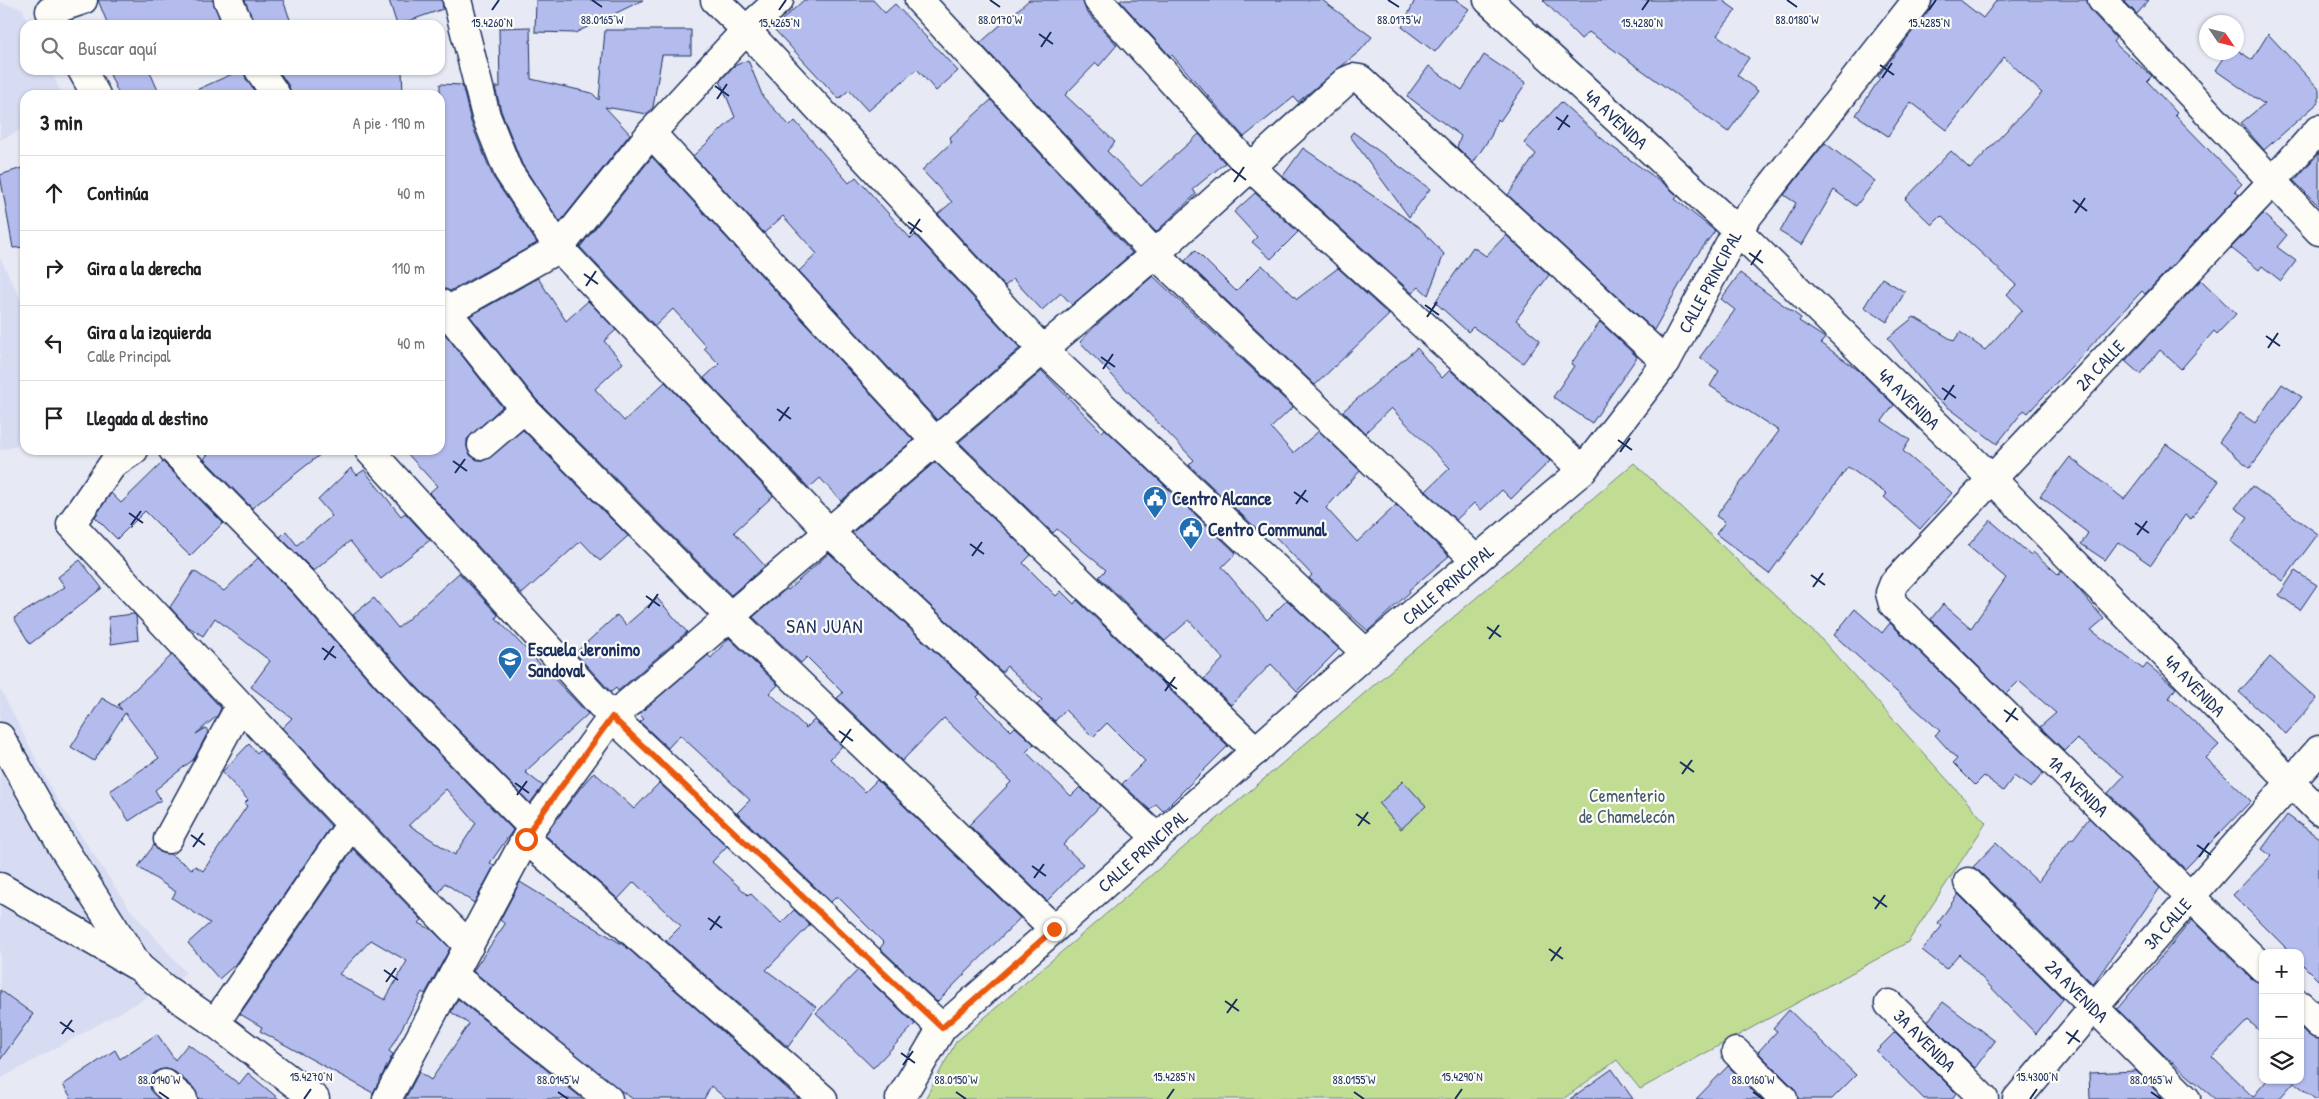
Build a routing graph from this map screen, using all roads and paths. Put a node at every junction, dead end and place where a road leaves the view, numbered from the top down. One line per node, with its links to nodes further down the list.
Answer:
1 (83, 0): 11 (street)
2 (228, 0): 12 (street)
3 (457, 0): 24 (street)
4 (715, 0): 13 (street)
5 (779, 0): 13 (street)
6 (919, 0): 25 (street)
7 (1098, 0): 20 (street)
8 (1488, 0): 22 (street, 4A AVENIDA)
9 (1917, 0): 22 (street, CALLE PRINCIPAL)
10 (2102, 0): 21 (street)
11 (49, 12)
12 (237, 20)
13 (746, 30): 19 (street); 28 (street)
14 (85, 75): 16 (street)
15 (262, 75): 17 (street)
16 (93, 90)
17 (273, 90)
18 (2319, 128): 21 (street, 2A CALLE)
19 (651, 133): 24 (street); 31 (street)
20 (1250, 167): 25 (street); 29 (street); 36 (street)
21 (2272, 182): 23 (street); 37 (street, 2A CALLE)
22 (1737, 230): 29 (street, CALLE PRINCIPAL); 37 (street, 4A AVENIDA)
23 (2319, 231)
24 (559, 248): 26 (street); 38 (street)
25 (1154, 254): 28 (street); 39 (street)
26 (445, 308)
27 (445, 314): 30 (street)
28 (1043, 350): 31 (street); 42 (street)
29 (1666, 362): 36 (street, CALLE PRINCIPAL)
30 (524, 409): 32 (street); 41 (street)
31 (935, 441): 38 (street); 46 (street)
32 (482, 445)
33 (126, 455): 43 (street)
34 (178, 455): 51 (street)
35 (374, 455): 44 (street)
36 (1583, 470): 39 (street, CALLE PRINCIPAL)
37 (1993, 480): 40 (street, 2A CALLE); 48 (street, 4A AVENIDA)
38 (829, 532): 41 (street); 52 (street)
39 (1476, 560): 42 (street, CALLE PRINCIPAL)
40 (1893, 604): 56 (street, 1A AVENIDA)
41 (730, 617): 44 (street); 57 (street)
42 (1366, 653): 46 (street, CALLE PRINCIPAL)
43 (240, 706): 50 (street); 53 (street)
44 (612, 717): 51 (street); 67 (street)
45 (0, 737): 60 (street)
46 (1256, 750): 52 (street, CALLE PRINCIPAL)
47 (2319, 750): 48 (street, 3A CALLE)
48 (2291, 784): 49 (street, 4A AVENIDA); 56 (street, 3A CALLE)
49 (2319, 811)
50 (351, 824): 58 (street); 65 (street)
51 (529, 833): 58 (street); 72 (street)
52 (1157, 838): 57 (street, CALLE PRINCIPAL)
53 (168, 839)
54 (1968, 882): 63 (street, 2A AVENIDA)
55 (0, 887): 60 (street)
56 (2191, 897): 59 (street, 1A AVENIDA); 63 (street, 3A CALLE)
57 (1054, 929): 67 (street, CALLE PRINCIPAL)
58 (469, 946): 61 (street)
59 (2259, 964)
60 (139, 966): 65 (street)
61 (453, 975): 70 (street); 71 (street)
62 (1889, 1004): 75 (street, 3A AVENIDA)
63 (2094, 1007): 76 (street, 3A CALLE); 77 (street, 2A AVENIDA)
64 (2304, 1009): 66 (street)
65 (215, 1023): 69 (street)
66 (2319, 1024)
67 (942, 1028): 73 (street, CALLE PRINCIPAL)
68 (1736, 1052): 74 (street)
69 (315, 1099)
70 (387, 1099)
71 (608, 1099)
72 (824, 1099)
73 (900, 1099)
74 (1783, 1099)
75 (1984, 1099)
76 (2017, 1099)
77 (2186, 1099)

